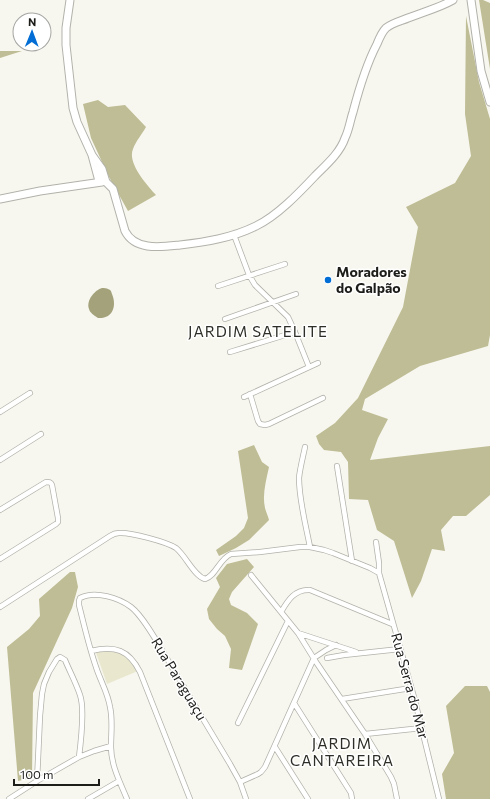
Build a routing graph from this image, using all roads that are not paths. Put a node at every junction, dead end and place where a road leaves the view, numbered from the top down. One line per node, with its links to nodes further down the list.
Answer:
1 (70, 0): 5 (street)
2 (453, 0): 7 (street)
3 (471, 0): 4 (street)
4 (490, 102)
5 (103, 182): 6 (street); 7 (street)
6 (0, 199)
7 (234, 235): 9 (street)
8 (284, 264): 9 (street)
9 (249, 275): 10 (street); 12 (street)
10 (218, 286)
11 (296, 294): 12 (street)
12 (272, 303): 13 (street); 14 (street)
13 (225, 319)
14 (295, 332): 15 (street); 17 (street)
15 (230, 352)
16 (318, 363): 17 (street)
17 (309, 367): 19 (street)
18 (30, 392): 22 (street)
19 (250, 394): 20 (street); 21 (street)
20 (244, 397)
21 (323, 398)
22 (0, 412)
23 (41, 434): 25 (street)
24 (305, 447): 29 (street)
25 (0, 460)
26 (338, 466): 31 (street)
27 (0, 510): 30 (street)
28 (376, 542): 33 (street, Rua Serra do Mar)
29 (310, 547): 31 (street); 34 (street)
30 (0, 559)
31 (352, 561): 33 (street)
32 (251, 574): 35 (street)
33 (379, 574): 37 (street, Rua Serra do Mar)
34 (0, 607)
35 (281, 612): 36 (street); 37 (street)
36 (288, 621): 38 (street); 48 (street)
37 (392, 624): 40 (street, Rua Serra do Mar)
38 (298, 633): 39 (street); 43 (street)
39 (336, 646): 42 (street); 43 (street)
40 (400, 649): 42 (street); 45 (street, Rua Serra do Mar)
41 (91, 651): 51 (street); 56 (street, Rua Paraguaçu); 60 (street)
42 (360, 654): 44 (street)
43 (314, 658): 46 (street); 47 (street)
44 (327, 658)
45 (411, 688): 46 (street); 49 (street, Rua Serra do Mar)
46 (342, 699): 50 (street)
47 (294, 703): 52 (street); 63 (street)
48 (238, 723)
49 (422, 728): 50 (street); 65 (street, Rua Serra do Mar)
50 (365, 734): 64 (street)
51 (111, 746): 53 (street); 55 (street)
52 (275, 747): 56 (street); 62 (street)
53 (79, 757): 54 (street); 54 (street)
54 (37, 781): 57 (street)
55 (119, 781): 58 (street); 59 (street)
56 (240, 782): 61 (street, Rua Paraguaçu)
57 (8, 799)
58 (88, 799)
59 (126, 799)
60 (190, 799)
61 (246, 799)
62 (308, 799)
63 (352, 799)
64 (397, 799)
65 (439, 799)

